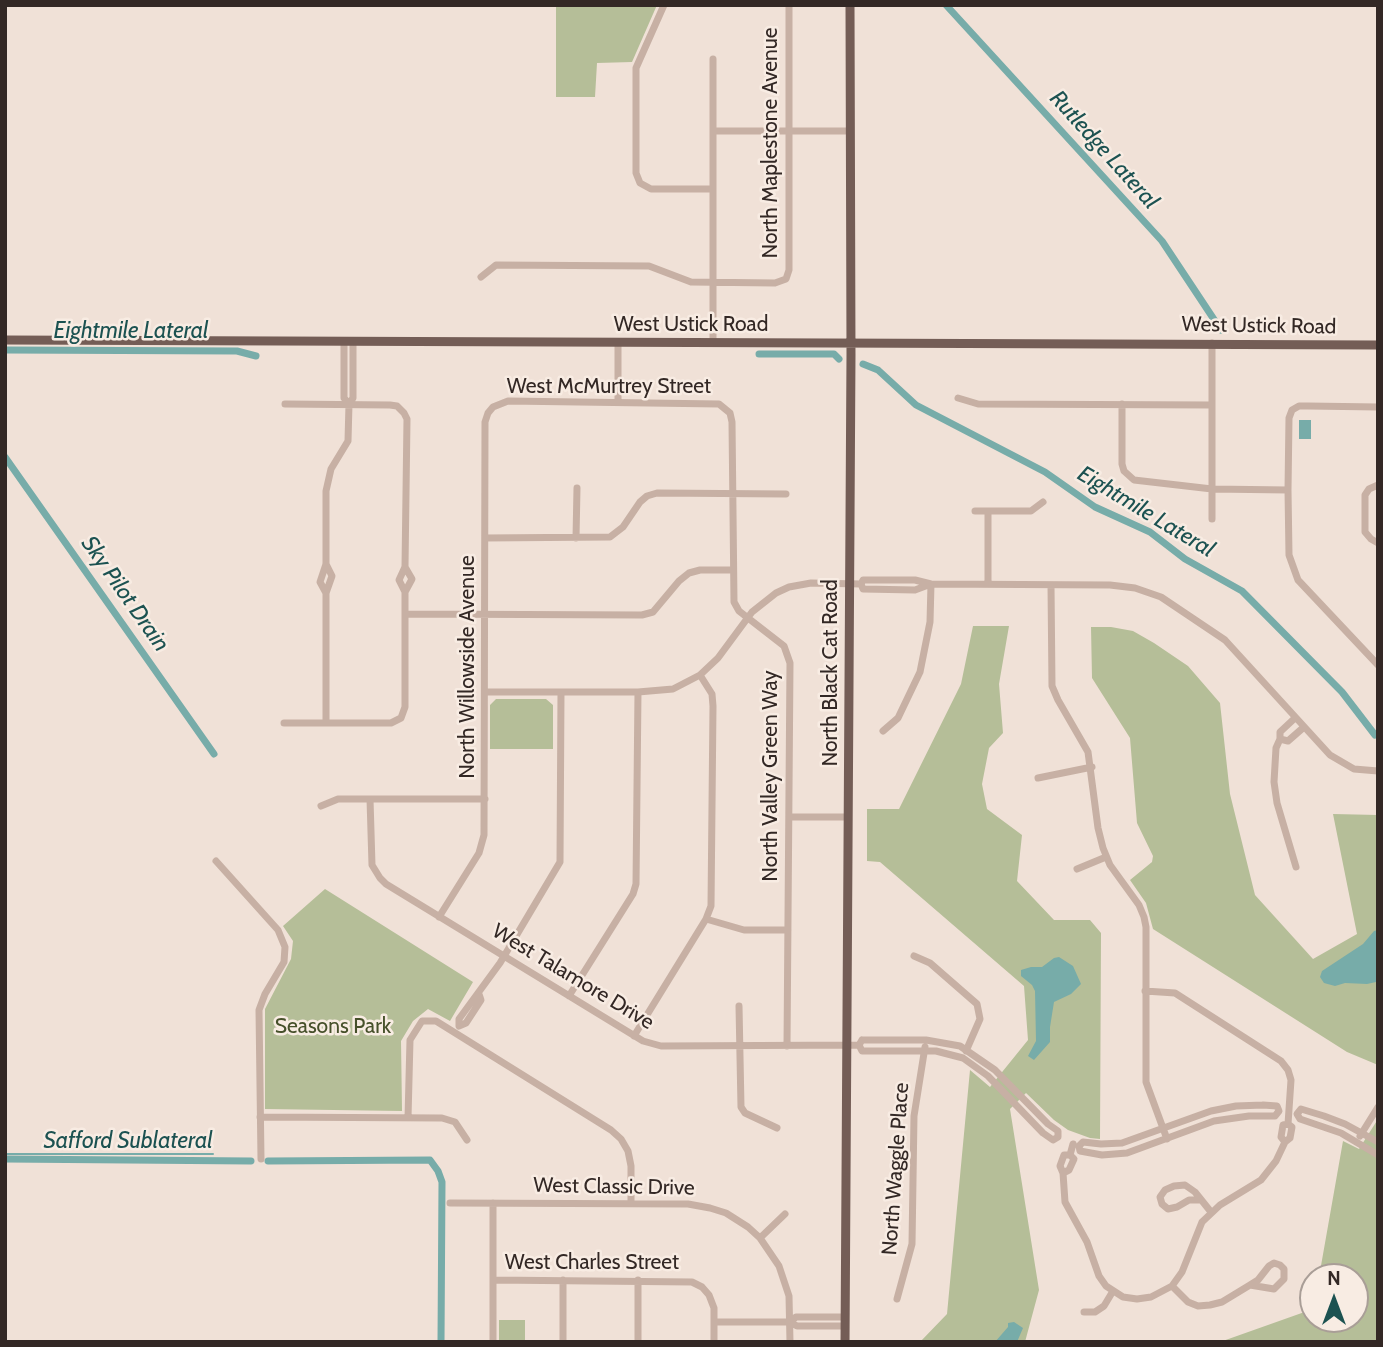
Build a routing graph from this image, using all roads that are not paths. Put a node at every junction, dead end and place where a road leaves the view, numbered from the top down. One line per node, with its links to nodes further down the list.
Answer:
1 (664, 5): 8 (street)
2 (789, 5): 6 (street, North Maplestone Avenue)
3 (850, 5): 7 (main road, North Black Cat Road)
4 (713, 60): 5 (street)
5 (713, 131): 6 (street); 8 (street)
6 (788, 131): 7 (street); 10 (street, North Maplestone Avenue)
7 (850, 131): 13 (main road, North Black Cat Road)
8 (713, 189): 10 (street)
9 (481, 277): 10 (street)
10 (713, 283): 15 (street)
11 (5, 340): 12 (main road, West Ustick Road)
12 (349, 342): 14 (main road, West Ustick Road); 21 (street)
13 (851, 342): 15 (main road, West Ustick Road); 16 (main road, West Ustick Road); 42 (main road, North Black Cat Road)
14 (618, 343): 15 (main road, West Ustick Road); 19 (street)
15 (713, 343)
16 (1212, 343): 17 (main road, West Ustick Road); 23 (street)
17 (1378, 345)
18 (958, 398): 22 (street)
19 (618, 401): 24 (street, West McMurtrey Street); 25 (street, West McMurtrey Street)
20 (285, 404): 21 (street)
21 (349, 404): 40 (street); 57 (street)
22 (1122, 404): 23 (street); 29 (street)
23 (1212, 405): 29 (street)
24 (493, 407): 37 (street, North Willowside Avenue)
25 (725, 407): 31 (street, North Valley Green Way)
26 (1378, 407): 30 (street)
27 (1378, 485): 39 (street)
28 (577, 488): 38 (street)
29 (1212, 489): 30 (street); 36 (street)
30 (1288, 490): 50 (street)
31 (732, 494): 32 (street); 38 (street); 41 (street, North Valley Green Way)
32 (786, 494)
33 (1043, 502): 35 (street)
34 (975, 511): 35 (street)
35 (988, 511): 44 (street)
36 (1212, 519)
37 (485, 538): 38 (street); 48 (street, North Willowside Avenue)
38 (576, 538)
39 (1378, 542)
40 (405, 567): 46 (street); 46 (street)
41 (732, 570): 48 (street); 49 (street, North Valley Green Way)
42 (849, 584): 43 (street); 49 (street); 68 (main road, North Black Cat Road)
43 (930, 584): 44 (street); 59 (street)
44 (988, 584): 45 (street)
45 (1051, 584): 55 (street); 61 (street)
46 (405, 592): 47 (street)
47 (405, 614): 48 (street); 57 (street)
48 (485, 614): 52 (street, North Willowside Avenue)
49 (747, 618): 51 (street); 67 (street, North Valley Green Way)
50 (1378, 665)
51 (701, 675): 54 (street); 74 (street)
52 (485, 692): 53 (street); 65 (street, North Willowside Avenue)
53 (561, 692): 54 (street); 76 (street)
54 (638, 692): 79 (street)
55 (1295, 718): 58 (street); 60 (street)
56 (284, 723): 57 (street)
57 (326, 723)
58 (1304, 727): 60 (street); 62 (street)
59 (883, 731)
60 (1280, 739): 71 (street)
61 (1091, 767): 63 (street); 69 (street)
62 (1378, 771)
63 (1038, 778)
64 (370, 799): 65 (street); 66 (street); 73 (street, West Talamore Drive)
65 (485, 799): 73 (street, North Willowside Avenue)
66 (321, 806)
67 (789, 817): 68 (street); 75 (street, North Valley Green Way)
68 (848, 817): 87 (main road, North Black Cat Road)
69 (1106, 857): 72 (street); 78 (street)
70 (216, 861): 94 (street)
71 (1296, 867)
72 (1077, 869)
73 (439, 916): 76 (street, West Talamore Drive)
74 (706, 919): 75 (street); 82 (street)
75 (788, 930): 86 (street, North Valley Green Way)
76 (504, 956): 79 (street, West Talamore Drive); 81 (street)
77 (914, 956): 88 (street)
78 (1145, 991): 93 (street); 97 (street)
79 (569, 996): 82 (street, West Talamore Drive)
80 (739, 1006): 85 (street)
81 (457, 1030): 95 (street); 110 (street)
82 (634, 1036): 85 (street, West Talamore Drive)
83 (926, 1040): 84 (street); 88 (street); 89 (street, North Waggle Place)
84 (859, 1045): 87 (street, West Talamore Drive); 89 (street)
85 (739, 1046): 86 (street, West Talamore Drive); 96 (street)
86 (787, 1046): 87 (street, West Talamore Drive)
87 (847, 1046): 122 (main road, North Black Cat Road)
88 (967, 1049): 90 (street); 99 (street)
89 (924, 1051): 90 (street); 120 (street, North Waggle Place)
90 (963, 1058): 99 (street)
91 (1378, 1107): 98 (street)
92 (1279, 1111): 93 (street); 97 (street); 100 (street)
93 (1293, 1113): 98 (street); 102 (street); 111 (street)
94 (260, 1117): 95 (street); 106 (street)
95 (408, 1118): 101 (street)
96 (777, 1128)
97 (1163, 1129): 100 (street); 104 (street)
98 (1362, 1133): 102 (street); 103 (street)
99 (1058, 1136): 104 (street)
100 (1167, 1139): 104 (street)
101 (467, 1140)
102 (1357, 1142): 105 (street)
103 (1378, 1142)
104 (1076, 1145): 119 (street)
105 (1378, 1155)
106 (261, 1158)
107 (1201, 1200): 107 (street); 111 (street)
108 (450, 1203): 109 (street, West Classic Drive)
109 (493, 1203): 110 (street, West Classic Drive); 114 (street)
110 (631, 1204): 113 (street, West Classic Drive)
111 (1211, 1212): 117 (street)
112 (785, 1214): 113 (street)
113 (760, 1238): 124 (street, West Classic Drive)
114 (493, 1280): 115 (street, West Charles Street); 125 (street)
115 (563, 1280): 116 (street, West Charles Street); 126 (street)
116 (638, 1280): 123 (street, West Charles Street); 127 (street)
117 (1172, 1286): 118 (street); 119 (street)
118 (1250, 1286): 118 (street)
119 (1112, 1291): 121 (street)
120 (897, 1299)
121 (1084, 1311)
122 (845, 1321): 124 (street); 130 (main road, North Black Cat Road)
123 (714, 1322): 124 (street); 128 (street)
124 (790, 1322): 129 (street, West Classic Drive)
125 (493, 1342)
126 (563, 1342)
127 (638, 1342)
128 (714, 1342)
129 (790, 1342)
130 (845, 1342)

